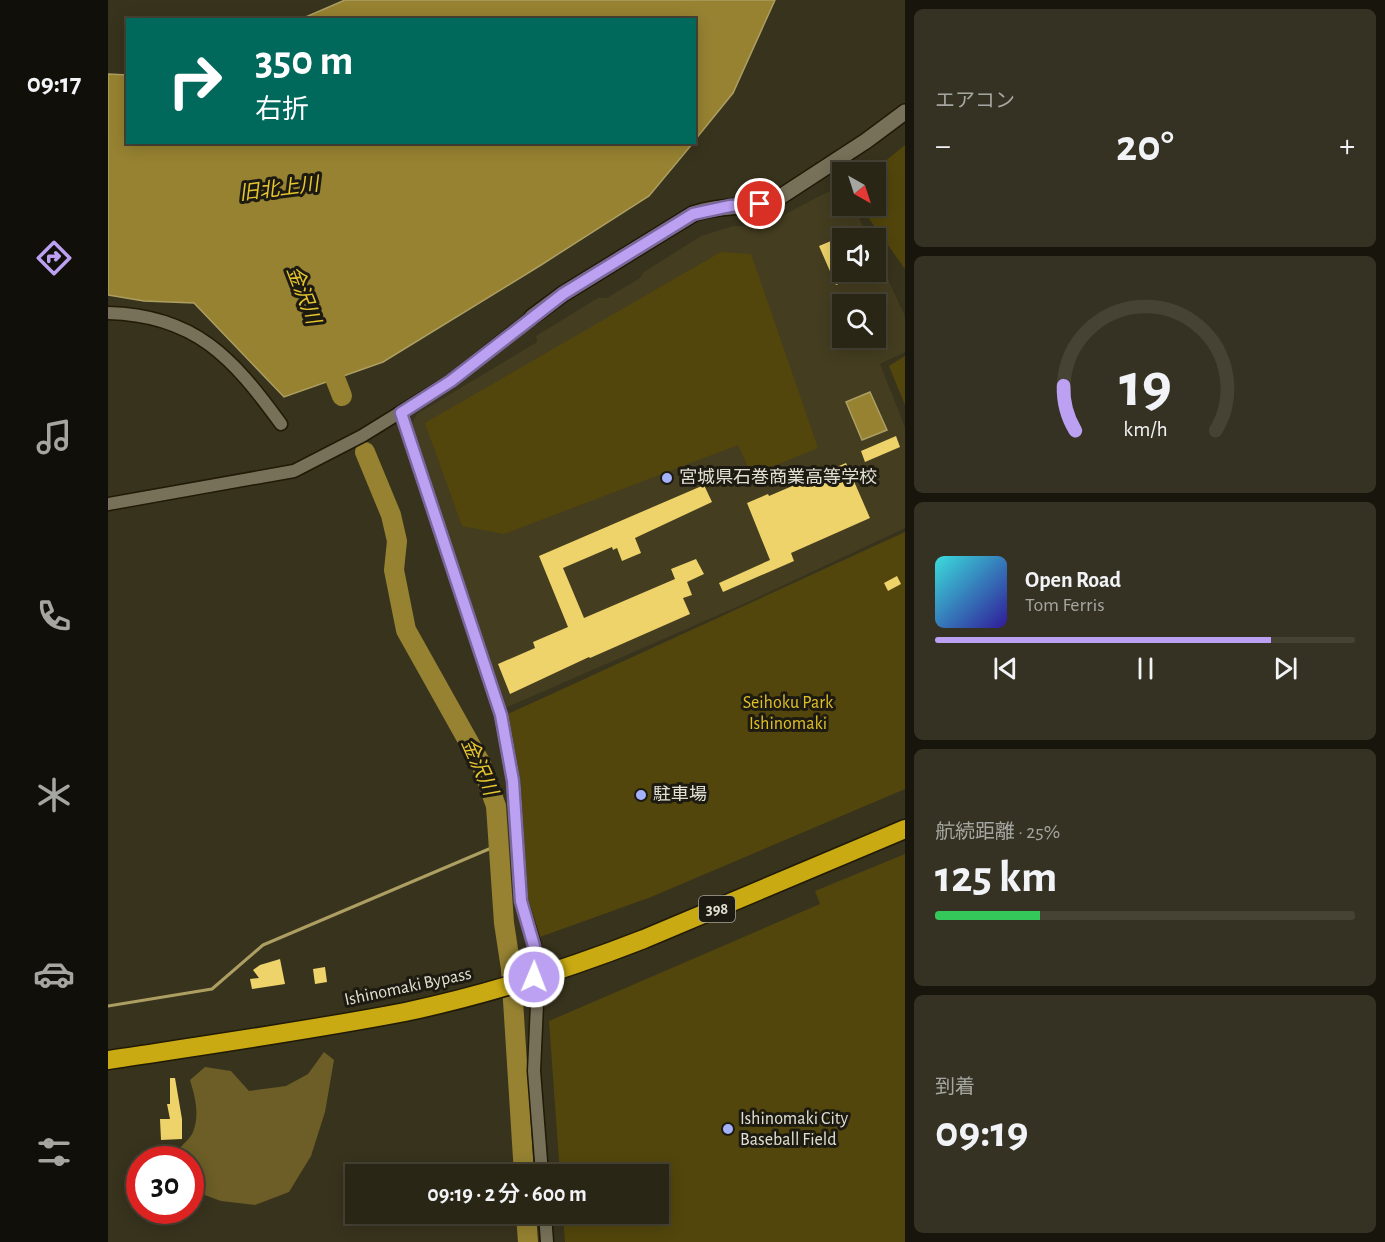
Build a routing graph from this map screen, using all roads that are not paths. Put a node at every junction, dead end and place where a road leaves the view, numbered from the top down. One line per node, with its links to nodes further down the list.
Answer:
1 (905, 112): 3 (street)
2 (108, 313): 5 (street)
3 (532, 317): 4 (street)
4 (401, 413): 6 (street); 8 (street)
5 (281, 423)
6 (108, 504)
7 (905, 829): 8 (highway, Ishinomaki Bypass / 398)
8 (532, 982): 9 (highway, Ishinomaki Bypass / 398); 10 (street)
9 (108, 1060)
10 (541, 1164)
11 (545, 1224): 12 (street)
12 (547, 1242)

